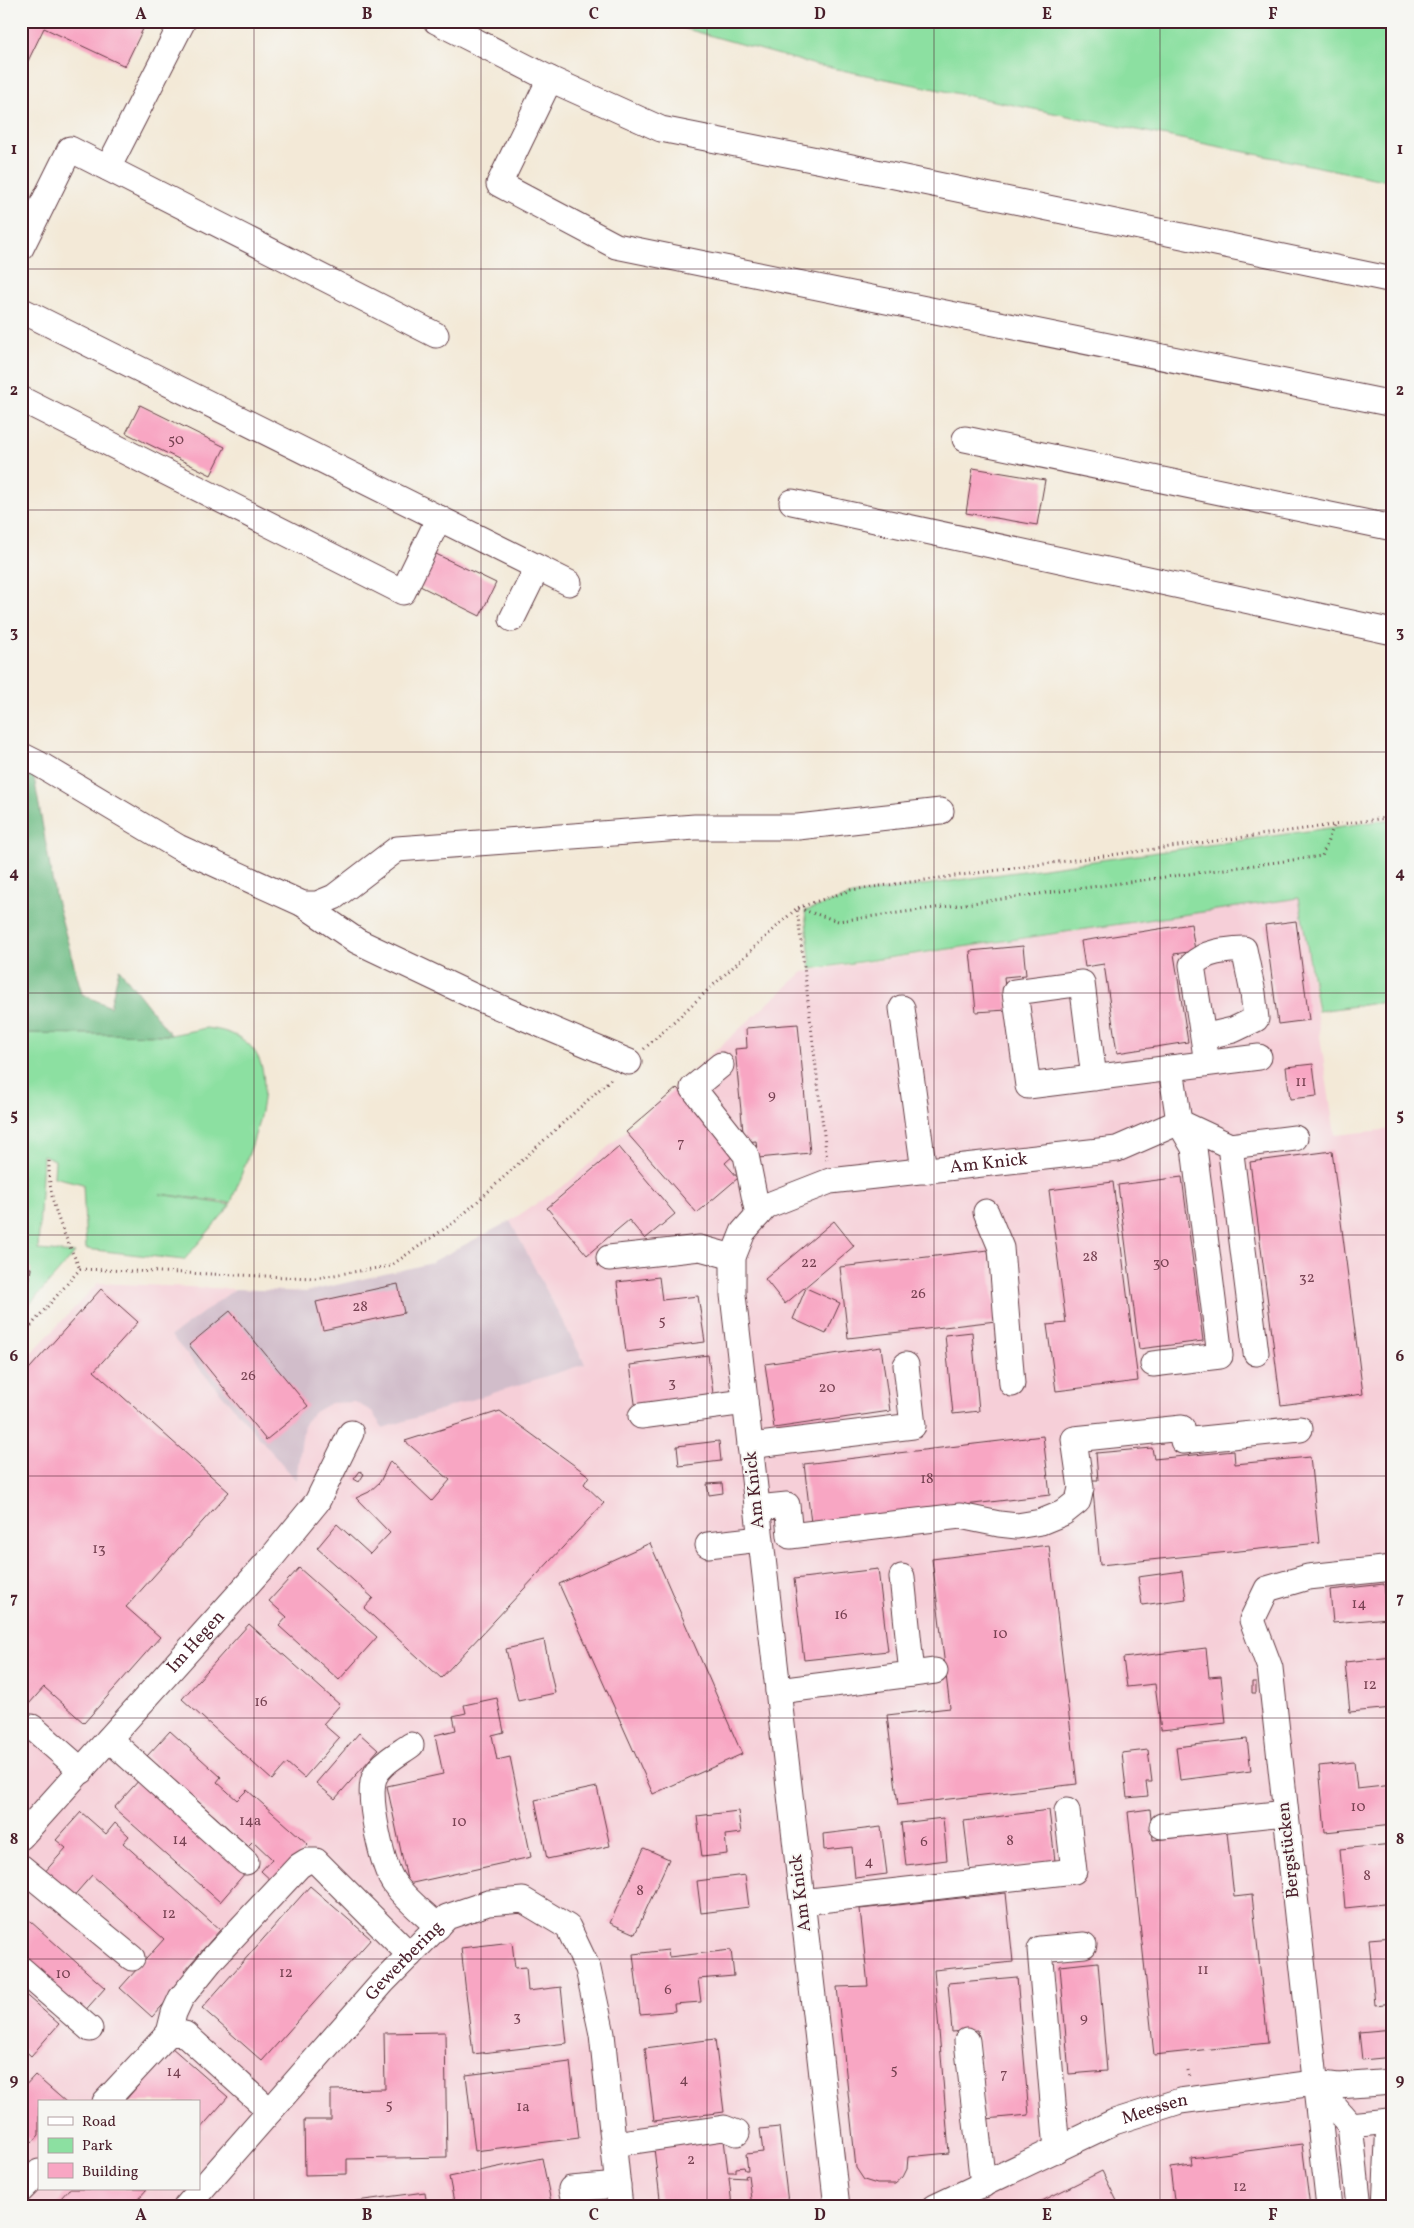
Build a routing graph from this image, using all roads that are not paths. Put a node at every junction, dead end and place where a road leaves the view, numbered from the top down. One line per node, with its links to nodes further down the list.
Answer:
1 (183, 21): 4 (street)
2 (436, 21): 3 (street)
3 (550, 79): 6 (street); 10 (street)
4 (108, 168): 5 (street); 8 (street)
5 (21, 248)
6 (1393, 280)
7 (21, 310): 13 (street)
8 (436, 335)
9 (21, 400): 13 (street)
10 (1393, 404)
11 (965, 439): 14 (street)
12 (792, 502): 18 (street)
13 (439, 518): 15 (street)
14 (1393, 528)
15 (537, 568): 16 (street); 17 (street)
16 (569, 583)
17 (512, 619)
18 (1393, 632)
19 (21, 755): 21 (street)
20 (941, 811): 21 (street)
21 (303, 904): 25 (street)
22 (902, 1008): 33 (street)
23 (1203, 1037): 26 (street)
24 (1259, 1057): 26 (street)
25 (629, 1062)
26 (1207, 1063): 28 (street)
27 (721, 1065): 35 (street)
28 (1171, 1068): 29 (street); 30 (street)
29 (1094, 1078): 29 (street)
30 (1179, 1122): 32 (street); 33 (street, Am Knick); 39 (street)
31 (1294, 1138): 32 (street)
32 (1230, 1146): 38 (street)
33 (924, 1171): 35 (street, Am Knick)
34 (986, 1212): 41 (street)
35 (758, 1215): 36 (street, Am Knick)
36 (733, 1257): 37 (street); 42 (street, Am Knick)
37 (609, 1258)
38 (1256, 1353)
39 (1153, 1364)
40 (906, 1365): 46 (street)
41 (1012, 1384)
42 (745, 1402): 43 (street); 46 (street, Am Knick)
43 (641, 1416)
44 (1300, 1429): 47 (street)
45 (351, 1433): 54 (street, Im Hegen)
46 (750, 1446): 47 (street, Am Knick)
47 (757, 1508): 48 (street, Am Knick)
48 (760, 1539): 49 (street); 52 (street, Am Knick)
49 (708, 1545)
50 (1393, 1568): 58 (street, Bergstücken)
51 (902, 1577): 52 (street)
52 (778, 1691): 63 (street, Am Knick)
53 (32, 1727): 56 (street)
54 (109, 1739): 56 (street, Im Hegen); 61 (street)
55 (411, 1745): 64 (street)
56 (82, 1771): 60 (street, Im Hegen)
57 (1067, 1811): 63 (street)
58 (1285, 1813): 59 (street); 73 (street, Bergstücken)
59 (1162, 1826)
60 (21, 1837)
61 (246, 1862)
62 (21, 1867): 67 (street)
63 (802, 1902): 87 (street, Am Knick)
64 (438, 1927): 66 (street, Gewerbering); 78 (street, Gewerbering)
65 (1084, 1945): 79 (street)
66 (410, 1955): 70 (street); 75 (street, Gewerbering)
67 (132, 1958)
68 (21, 1969): 69 (street)
69 (90, 2029)
70 (169, 2033): 74 (street); 75 (street)
71 (967, 2041): 81 (street)
72 (1393, 2082): 73 (street, Meessen)
73 (1314, 2083): 76 (street); 79 (street, Meessen); 88 (street, Bergstücken)
74 (107, 2100)
75 (270, 2111): 85 (street, Gewerbering)
76 (1350, 2125): 89 (street); 90 (street)
77 (737, 2132): 78 (street)
78 (614, 2144): 83 (street, Gewerbering)
79 (1057, 2150): 81 (street, Meessen)
80 (38, 2173): 82 (street)
81 (983, 2185): 84 (street, Meessen)
82 (21, 2190)
83 (619, 2196): 86 (street)
84 (949, 2204)
85 (186, 2207)
86 (575, 2207)
87 (837, 2207)
88 (1329, 2207)
89 (1359, 2207)
90 (1385, 2207)

